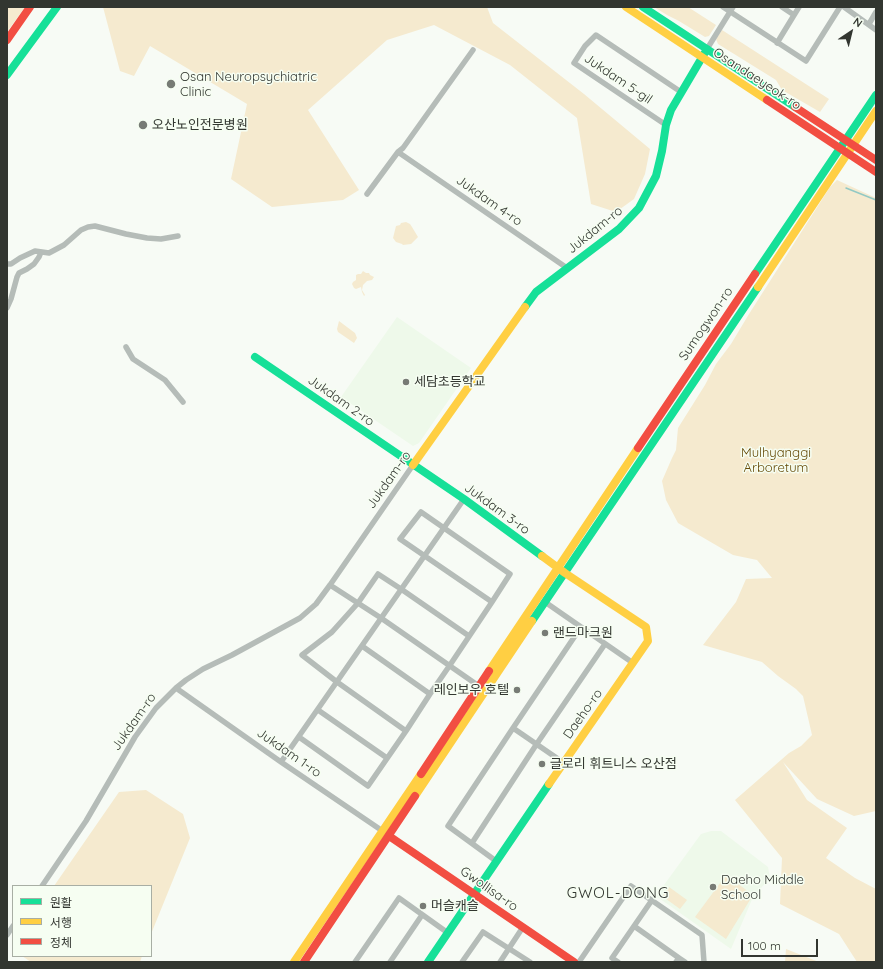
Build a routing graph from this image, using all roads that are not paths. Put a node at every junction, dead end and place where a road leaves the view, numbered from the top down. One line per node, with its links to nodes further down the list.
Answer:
1 (30, 7): 15 (street)
2 (57, 7): 20 (street)
3 (626, 7): 19 (street, Osandaeyeok-ro)
4 (644, 7): 17 (street, Osandaeyeok-ro)
5 (723, 7): 10 (street)
6 (782, 7): 12 (street)
7 (799, 7): 12 (street)
8 (840, 7): 16 (street)
9 (844, 7): 13 (street)
10 (731, 9): 16 (street); 17 (street)
11 (876, 12): 13 (street)
12 (794, 15): 16 (street)
13 (869, 24): 14 (street)
14 (876, 30)
15 (7, 40)
16 (777, 43)
17 (707, 48): 19 (street, Jukdam-ro); 25 (street, Osandaeyeok-ro)
18 (473, 50): 28 (street)
19 (702, 57): 21 (street, Jukdam-ro); 27 (street, Osandaeyeok-ro)
20 (7, 75)
21 (681, 92): 24 (street, Jukdam-ro); 24 (street, Jukdam 5-gil)
22 (876, 95): 25 (street, Sumogwon-ro)
23 (876, 111): 26 (street, Sumogwon-ro)
24 (666, 124): 36 (street, Jukdam-ro)
25 (845, 140): 26 (street, Osandaeyeok-ro); 27 (street, Sumogwon-ro)
26 (853, 145): 29 (street, Sumogwon-ro); 30 (street, Osandaeyeok-ro)
27 (840, 148): 29 (street, Osandaeyeok-ro); 45 (street, Sumogwon-ro)
28 (398, 152): 32 (street); 36 (street, Jukdam 4-ro)
29 (848, 153): 31 (street, Osandaeyeok-ro); 46 (street, Sumogwon-ro)
30 (876, 160)
31 (876, 172)
32 (367, 194)
33 (178, 236): 34 (street)
34 (41, 252): 35 (street); 37 (street)
35 (7, 264)
36 (567, 268): 41 (street, Jukdam-ro)
37 (7, 308)
38 (126, 347): 40 (street)
39 (255, 357): 41 (street, Jukdam 2-ro)
40 (183, 402)
41 (413, 465): 42 (street, Jukdam 3-ro); 47 (street, Jukdam-ro)
42 (464, 499): 43 (street); 45 (street, Jukdam 3-ro)
43 (444, 528): 44 (street); 44 (street); 49 (street)
44 (424, 556): 48 (street); 49 (street)
45 (558, 568): 46 (street, Jukdam 3-ro); 61 (street, Sumogwon-ro)
46 (565, 573): 50 (street, Sumogwon-ro); 57 (street, Daeho-ro)
47 (330, 585): 51 (street); 60 (street, Jukdam-ro)
48 (401, 589): 51 (street); 52 (street); 54 (street)
49 (492, 602): 54 (street)
50 (545, 602): 53 (street); 61 (street, Sumogwon-ro)
51 (358, 603): 52 (street); 59 (street)
52 (381, 618): 56 (street); 58 (street)
53 (580, 627): 55 (street); 64 (street)
54 (469, 636): 58 (street)
55 (605, 644): 57 (street); 67 (street)
56 (362, 646): 59 (street); 62 (street)
57 (633, 664): 70 (street, Daeho-ro)
58 (450, 665): 61 (street); 62 (street)
59 (337, 682): 63 (street); 65 (street)
60 (176, 688): 69 (street, Jukdam 1-ro); 74 (street, Jukdam-ro)
61 (482, 689): 71 (street)
62 (430, 694): 65 (street)
63 (318, 710): 66 (street); 68 (street)
64 (513, 728): 67 (street); 72 (street)
65 (406, 731): 68 (street)
66 (299, 737): 68 (street); 69 (street)
67 (536, 745): 70 (street); 72 (street)
68 (387, 758)
69 (281, 762): 71 (street, Jukdam 1-ro)
70 (564, 763): 73 (street, Daeho-ro)
71 (386, 834): 75 (street, Gwollisa-ro); 83 (street); 84 (street)
72 (472, 843): 73 (street)
73 (496, 860): 75 (street, Daeho-ro)
74 (43, 885)
75 (475, 894): 79 (street, Gwollisa-ro); 80 (street, Daeho-ro)
76 (652, 900): 78 (street); 92 (street); 95 (street)
77 (422, 915): 80 (street); 85 (street); 86 (street)
78 (634, 926): 82 (street); 93 (street)
79 (523, 927): 81 (street); 91 (street, Gwollisa-ro)
80 (448, 933): 87 (street, Daeho-ro)
81 (509, 949): 88 (street); 89 (street); 90 (street)
82 (678, 960): 94 (street)
83 (294, 962)
84 (304, 962)
85 (355, 962)
86 (390, 962)
87 (428, 962)
88 (462, 962)
89 (500, 962)
90 (530, 962)
91 (574, 962)
92 (579, 962)
93 (618, 962)
94 (685, 962)
95 (704, 962)

